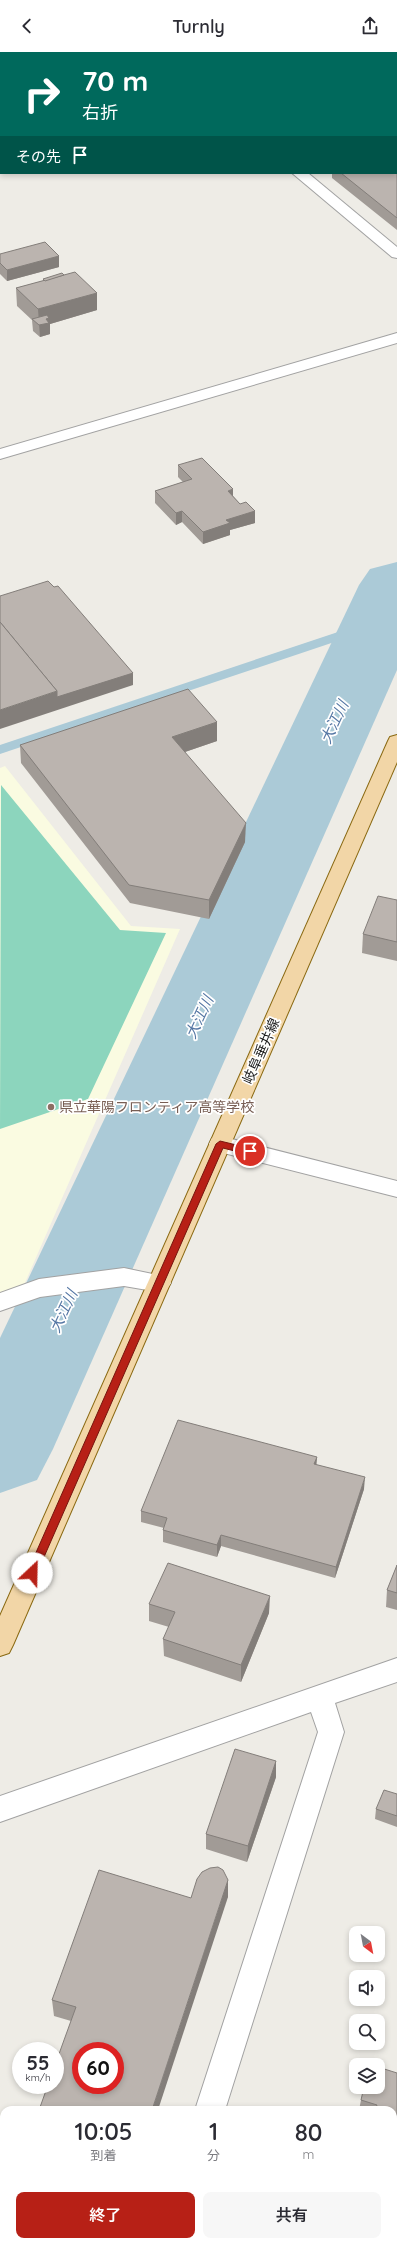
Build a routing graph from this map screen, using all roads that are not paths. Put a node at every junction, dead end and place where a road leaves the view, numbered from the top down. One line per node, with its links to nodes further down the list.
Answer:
1 (306, 174): 2 (street)
2 (397, 254)
3 (397, 338): 4 (street)
4 (0, 454)
5 (397, 742): 6 (main road, 岐阜垂井線)
6 (220, 1144): 7 (street); 8 (main road, 岐阜垂井線)
7 (397, 1188)
8 (159, 1283): 9 (street); 10 (main road, 岐阜垂井線)
9 (0, 1302)
10 (0, 1645)
11 (397, 1670): 12 (street)
12 (320, 1697): 13 (street); 14 (street)
13 (0, 1809)
14 (211, 2106)

